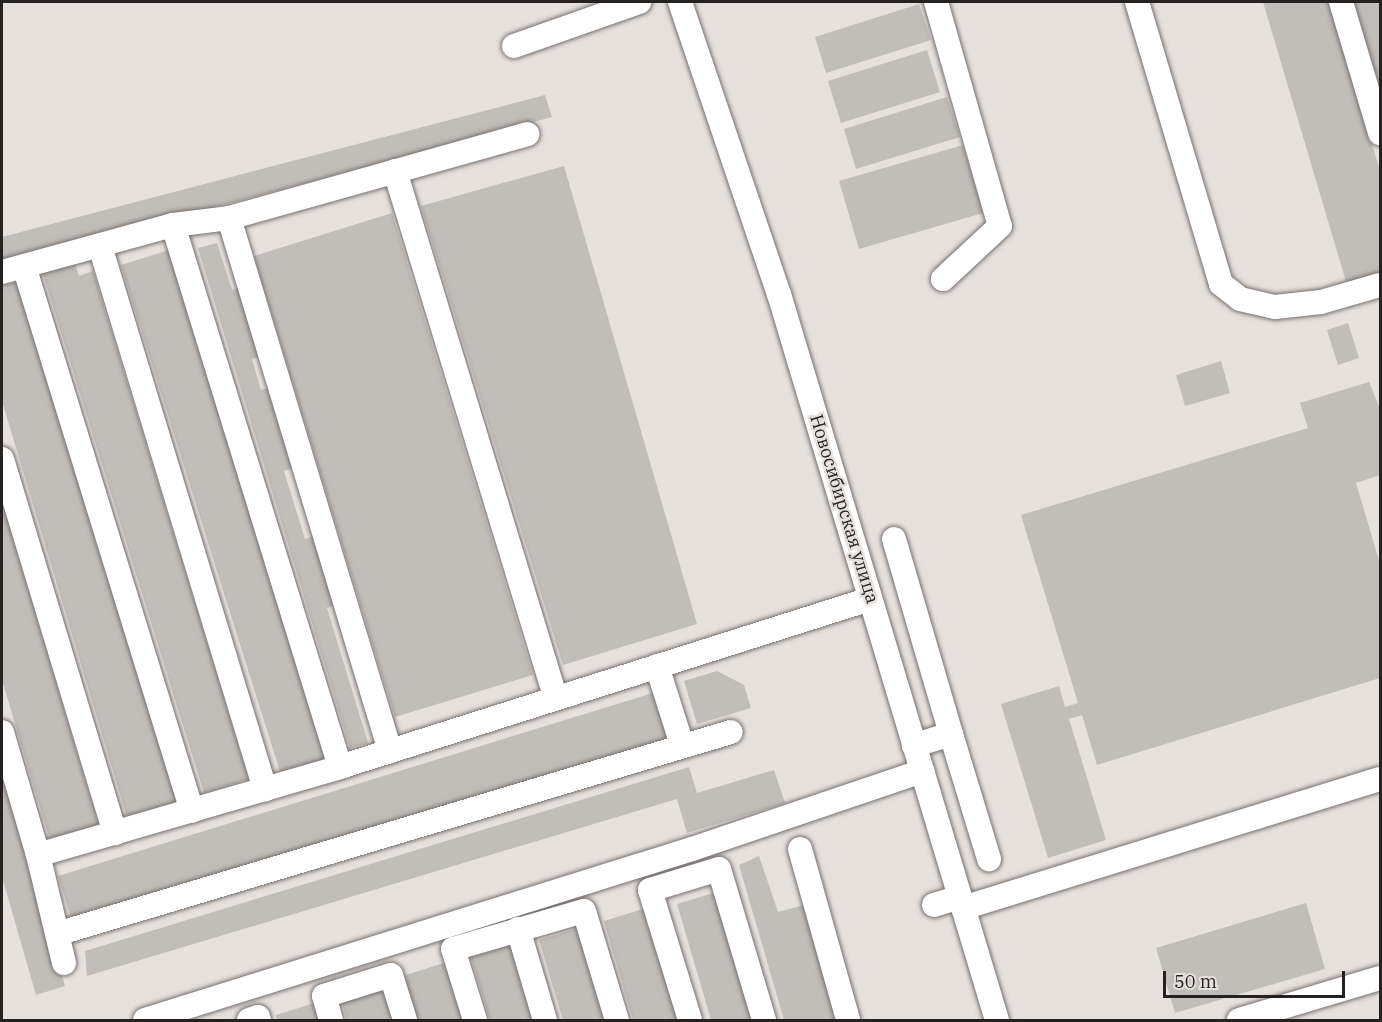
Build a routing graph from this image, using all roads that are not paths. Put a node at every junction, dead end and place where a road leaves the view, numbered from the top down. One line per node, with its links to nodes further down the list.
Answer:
1 (639, 2): 6 (street)
2 (680, 2): 18 (street, Новосибирская улица)
3 (936, 2): 14 (street)
4 (1137, 2): 15 (street)
5 (1341, 2): 7 (street)
6 (514, 46)
7 (1380, 133)
8 (527, 134): 9 (street)
9 (395, 171): 10 (street); 20 (street)
10 (229, 218): 11 (street); 26 (street)
11 (173, 225): 12 (street); 27 (street)
12 (100, 246): 13 (street); 30 (street)
13 (13, 269): 31 (street)
14 (943, 279)
15 (1380, 285)
16 (2, 459): 32 (street)
17 (894, 539): 23 (street)
18 (870, 599): 19 (street); 25 (street, Новосибирская улица)
19 (657, 666): 20 (street); 24 (street)
20 (555, 696): 26 (street)
21 (2, 732): 34 (street)
22 (731, 732): 24 (street)
23 (951, 734): 25 (street); 35 (street)
24 (682, 745): 39 (street)
25 (914, 745): 28 (street, Новосибирская улица)
26 (390, 752): 27 (street)
27 (340, 767): 30 (street)
28 (922, 771): 36 (street, Новосибирская улица); 42 (street)
29 (1380, 778): 36 (street)
30 (265, 789): 31 (street)
31 (192, 811): 32 (street)
32 (115, 833): 34 (street)
33 (800, 849): 52 (street)
34 (38, 855): 39 (street)
35 (989, 859)
36 (962, 903): 37 (street); 53 (street, Новосибирская улица)
37 (934, 905)
38 (518, 929): 47 (street); 48 (street); 49 (street)
39 (60, 933): 40 (street)
40 (64, 963)
41 (1380, 978): 54 (street)
42 (145, 1020)
43 (249, 1020): 44 (street)
44 (259, 1020)
45 (331, 1020): 46 (street)
46 (405, 1020)
47 (475, 1020)
48 (545, 1020)
49 (617, 1020)
50 (690, 1020): 51 (street)
51 (764, 1020)
52 (848, 1020)
53 (997, 1020)
54 (1239, 1020)

